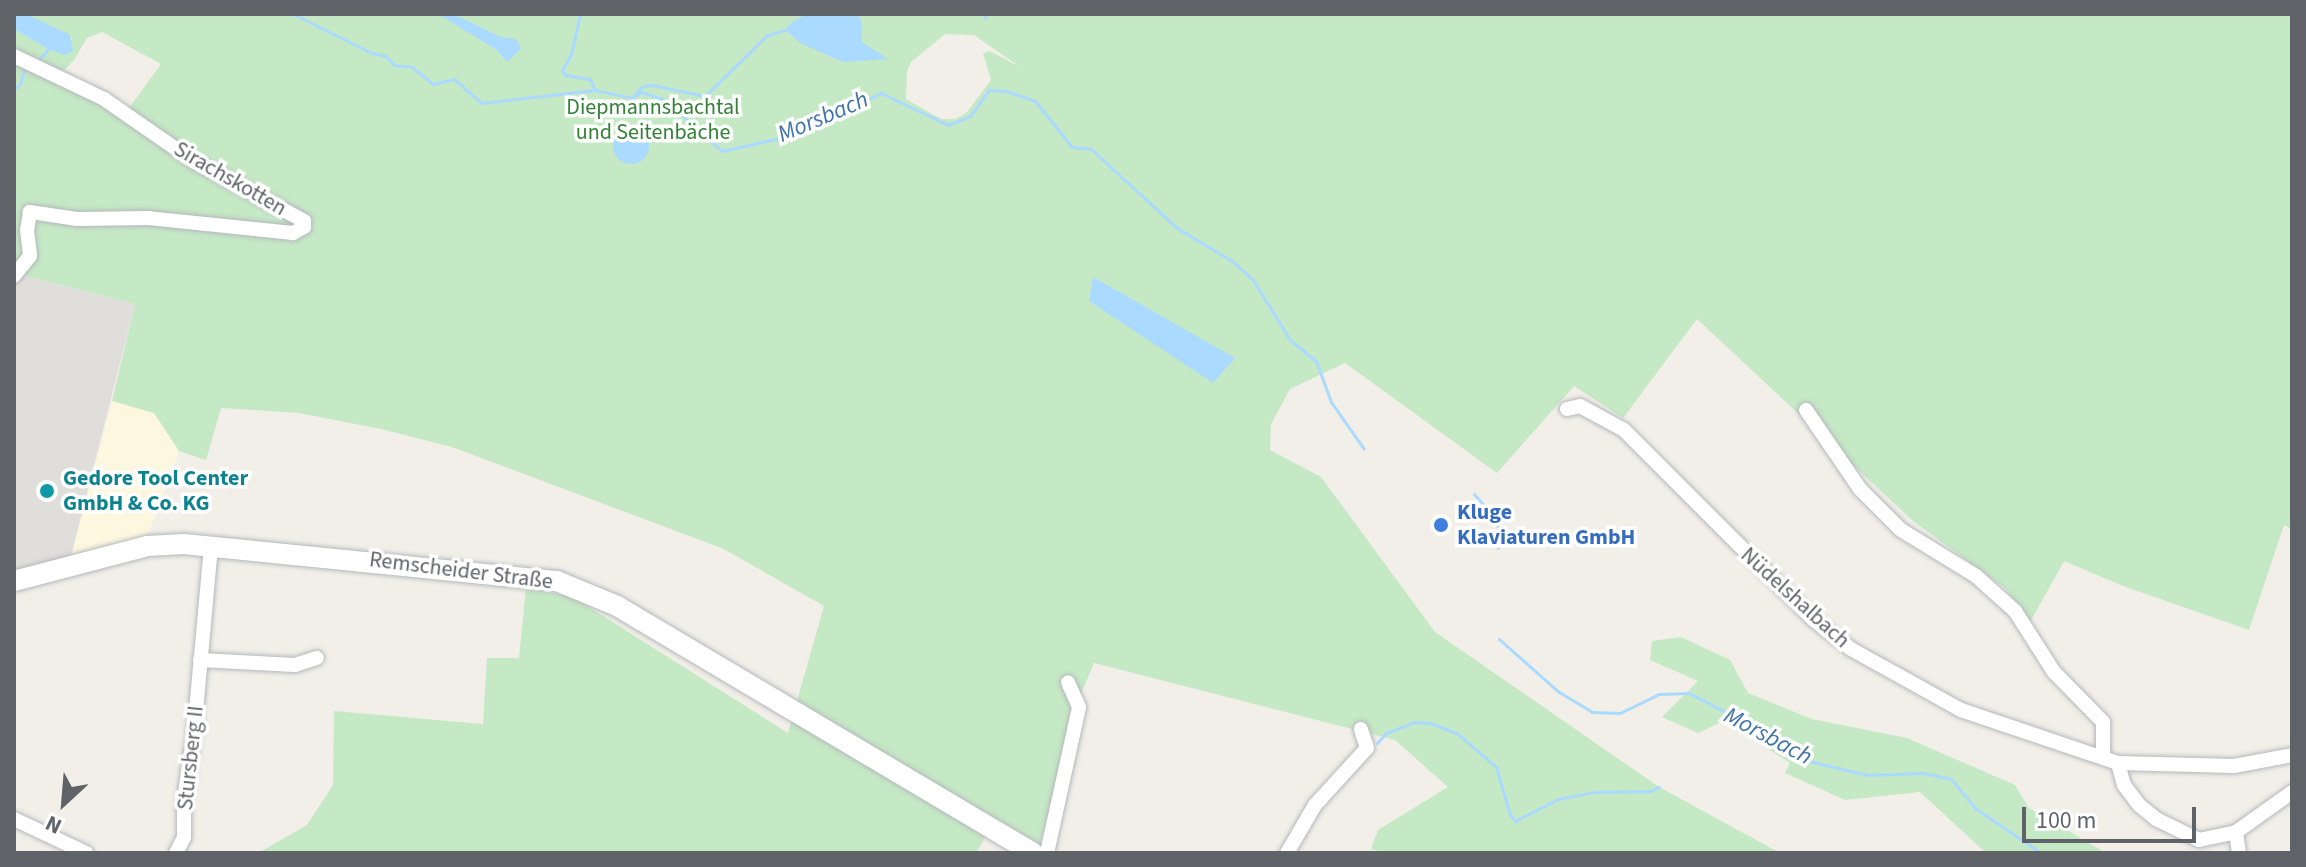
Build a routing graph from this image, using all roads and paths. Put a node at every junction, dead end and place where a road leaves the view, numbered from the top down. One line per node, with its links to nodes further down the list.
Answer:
1 (14, 56): 2 (street, Sirachskotten)
2 (14, 276)
3 (1567, 409): 12 (street, Nüdelshalbach)
4 (1806, 410): 12 (street)
5 (211, 546): 6 (main road, Remscheider Straße); 8 (street, Stursberg II); 19 (main road, Remscheider Straße)
6 (14, 581)
7 (317, 658): 8 (street)
8 (200, 660): 18 (street, Stursberg II)
9 (1068, 682): 20 (street)
10 (1361, 729): 21 (street)
11 (2292, 755): 13 (street, Nüdelshalbach)
12 (2103, 757): 13 (street, Nüdelshalbach)
13 (2118, 763): 16 (street)
14 (2292, 792): 16 (street)
15 (14, 819): 17 (street)
16 (2236, 832): 22 (street)
17 (86, 853)
18 (176, 853)
19 (1033, 853)
20 (1047, 853)
21 (1287, 853)
22 (2239, 853)

